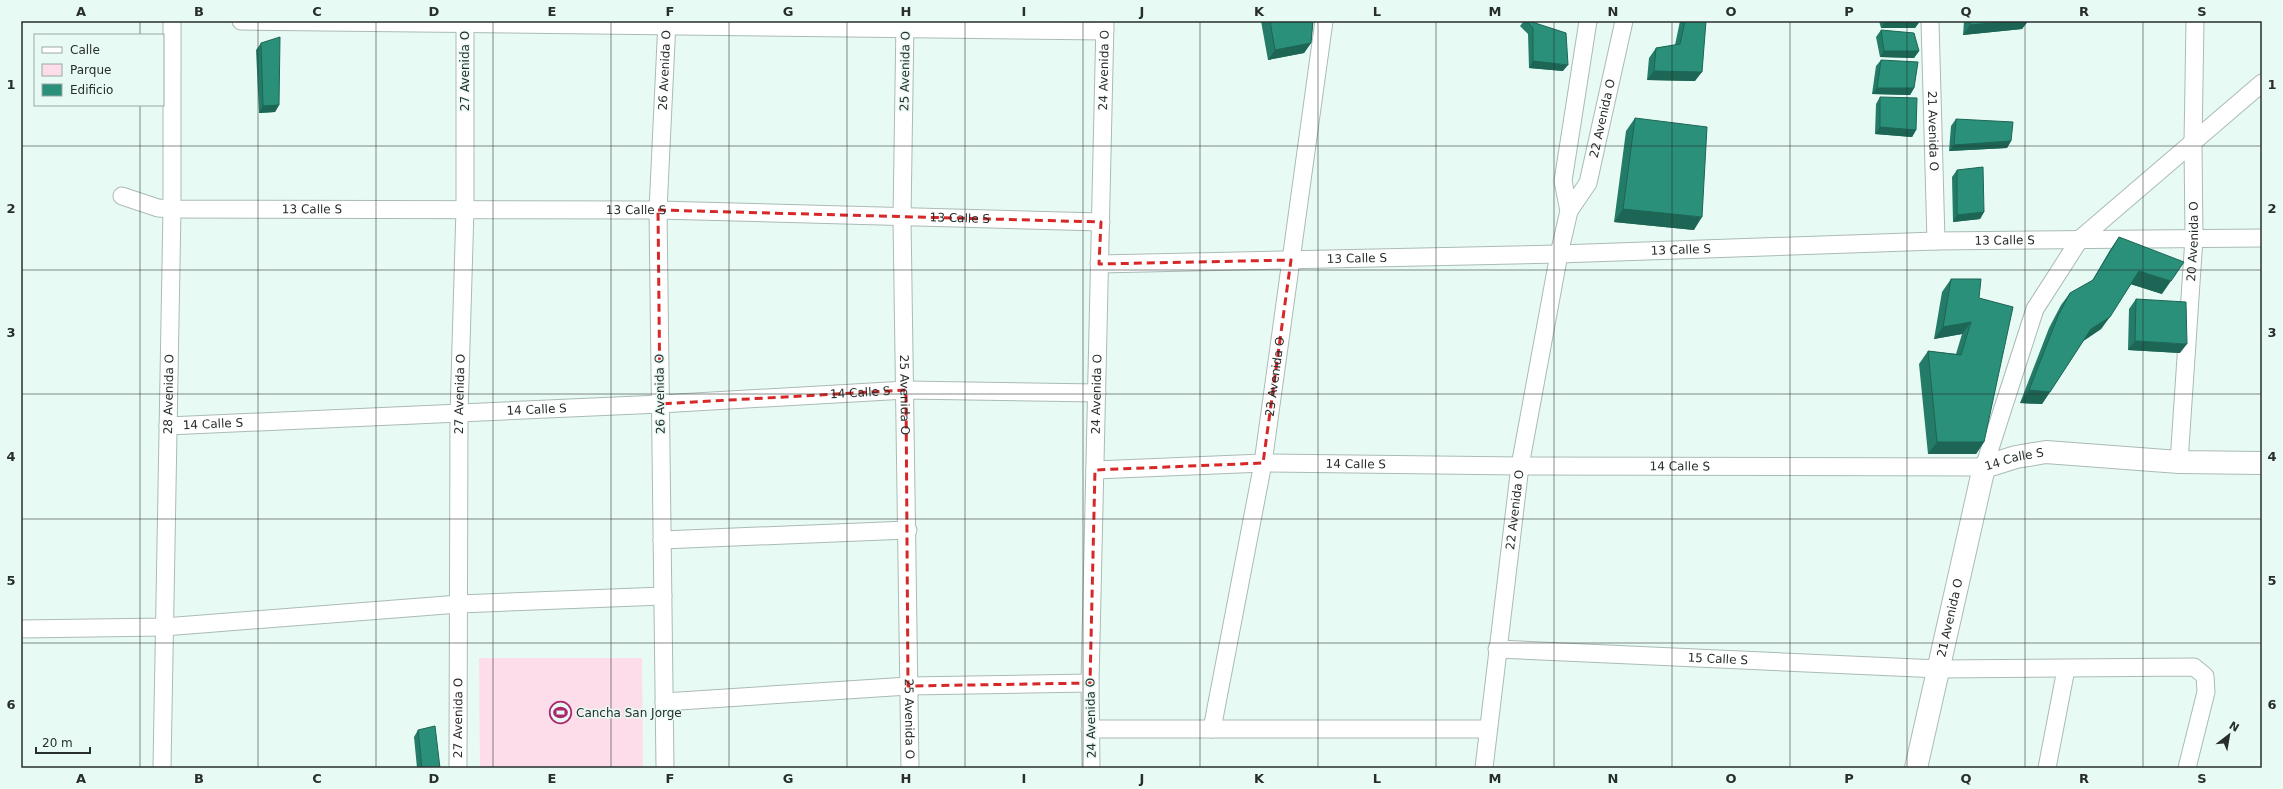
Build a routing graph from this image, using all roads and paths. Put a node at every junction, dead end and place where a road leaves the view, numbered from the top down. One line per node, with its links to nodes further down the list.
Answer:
1 (172, 21): 15 (street, 28 Avenida O)
2 (241, 21): 8 (street)
3 (1324, 21): 26 (street, 23 Avenida O)
4 (1588, 21): 18 (street)
5 (1624, 21): 18 (street, 22 Avenida O)
6 (1930, 21): 24 (street, 21 Avenida O)
7 (2195, 21): 13 (street, 20 Avenida O)
8 (465, 22): 9 (street); 16 (street, 27 Avenida O)
9 (667, 24): 10 (street); 17 (street, 26 Avenida O)
10 (905, 25): 11 (street); 19 (street, 25 Avenida O)
11 (1105, 26): 20 (street, 24 Avenida O)
12 (2262, 83): 13 (street)
13 (2192, 143): 21 (street, 20 Avenida O); 23 (street)
14 (122, 196): 15 (street, 13 Calle S)
15 (172, 208): 16 (street, 13 Calle S); 32 (street, 28 Avenida O)
16 (465, 209): 17 (street, 13 Calle S); 31 (street, 27 Avenida O)
17 (658, 210): 19 (street, 13 Calle S); 30 (street, 26 Avenida O)
18 (1570, 212): 25 (street, 22 Avenida O)
19 (902, 218): 20 (street, 13 Calle S); 28 (street, 25 Avenida O)
20 (1101, 222): 27 (street, 24 Avenida O)
21 (2194, 238): 22 (street, 13 Calle S); 23 (street, 13 Calle S); 33 (street, 20 Avenida O)
22 (2262, 238)
23 (2080, 239): 24 (street, 13 Calle S); 37 (street)
24 (1936, 241): 25 (street, 13 Calle S)
25 (1559, 254): 26 (street, 13 Calle S); 36 (street, 22 Avenida O)
26 (1291, 260): 27 (street, 13 Calle S); 34 (street, 23 Avenida O)
27 (1099, 264): 29 (street, 24 Avenida O)
28 (906, 390): 29 (street, 14 Calle S); 30 (street, 14 Calle S); 39 (street, 25 Avenida O)
29 (1097, 393): 38 (street, 24 Avenida O)
30 (660, 404): 31 (street, 14 Calle S); 40 (street, 26 Avenida O)
31 (458, 413): 32 (street, 14 Calle S); 42 (street, 27 Avenida O)
32 (168, 426): 43 (street, 28 Avenida O)
33 (2180, 462): 35 (street, 14 Calle S); 37 (street, 14 Calle S)
34 (1262, 463): 36 (street, 14 Calle S); 38 (street, 14 Calle S); 52 (street, 23 Avenida O)
35 (2262, 464)
36 (1520, 466): 37 (street, 14 Calle S); 45 (street, 22 Avenida O)
37 (1984, 467): 46 (street, 21 Avenida O)
38 (1095, 470): 48 (street, 24 Avenida O)
39 (908, 530): 40 (street); 49 (street, 25 Avenida O)
40 (662, 540): 41 (street, 26 Avenida O)
41 (663, 596): 42 (street); 50 (street, 26 Avenida O)
42 (459, 604): 43 (street); 55 (street, 27 Avenida O)
43 (164, 627): 44 (street); 54 (street, 28 Avenida O)
44 (21, 629)
45 (1497, 649): 46 (street, 15 Calle S); 53 (street, 22 Avenida O)
46 (1939, 669): 47 (street, 15 Calle S); 60 (street, 21 Avenida O)
47 (2066, 669): 61 (street); 62 (street, 15 Calle S)
48 (1090, 683): 49 (street); 51 (street, 24 Avenida O)
49 (908, 686): 50 (street); 57 (street, 25 Avenida O)
50 (664, 702): 56 (street, 26 Avenida O)
51 (1090, 729): 52 (street); 58 (street, 24 Avenida O)
52 (1212, 729): 53 (street)
53 (1487, 729): 59 (street, 22 Avenida O)
54 (162, 768)
55 (458, 768)
56 (665, 768)
57 (910, 768)
58 (1091, 768)
59 (1484, 768)
60 (1916, 768)
61 (2046, 768)
62 (2187, 768)

